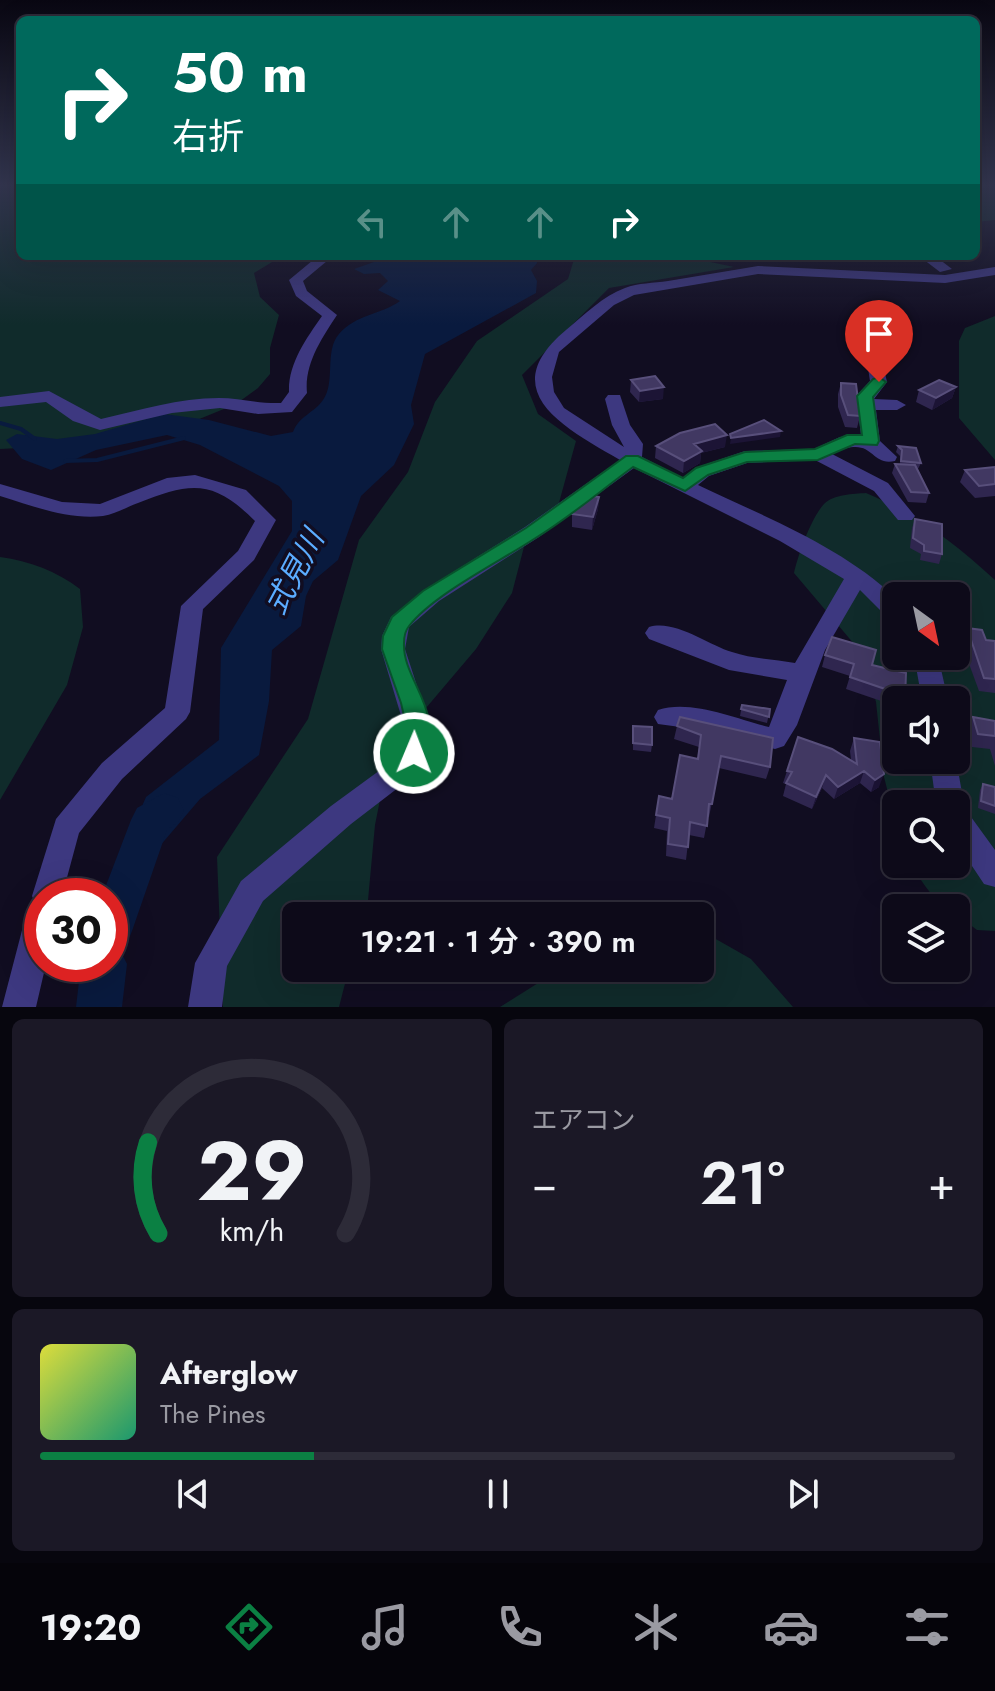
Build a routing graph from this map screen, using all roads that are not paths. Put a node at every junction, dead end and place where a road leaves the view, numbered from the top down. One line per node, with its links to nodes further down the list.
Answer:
1 (321, 260): 7 (street)
2 (995, 264): 3 (street)
3 (945, 270): 4 (street); 13 (street)
4 (995, 271)
5 (873, 349): 8 (street)
6 (614, 399): 13 (street)
7 (0, 402)
8 (865, 404): 9 (street); 10 (street)
9 (897, 405)
10 (871, 441): 11 (street); 12 (street)
11 (818, 454): 14 (street); 16 (street)
12 (888, 457)
13 (632, 460): 14 (street); 27 (street)
14 (685, 486): 17 (street)
15 (0, 490): 24 (street)
16 (905, 516)
17 (857, 577): 18 (street); 20 (street)
18 (882, 599)
19 (657, 633): 20 (street)
20 (802, 673): 21 (street)
21 (667, 717)
22 (970, 842): 23 (street)
23 (995, 874)
24 (52, 878)
25 (25, 982): 26 (street)
26 (19, 1007)
27 (205, 1007)

